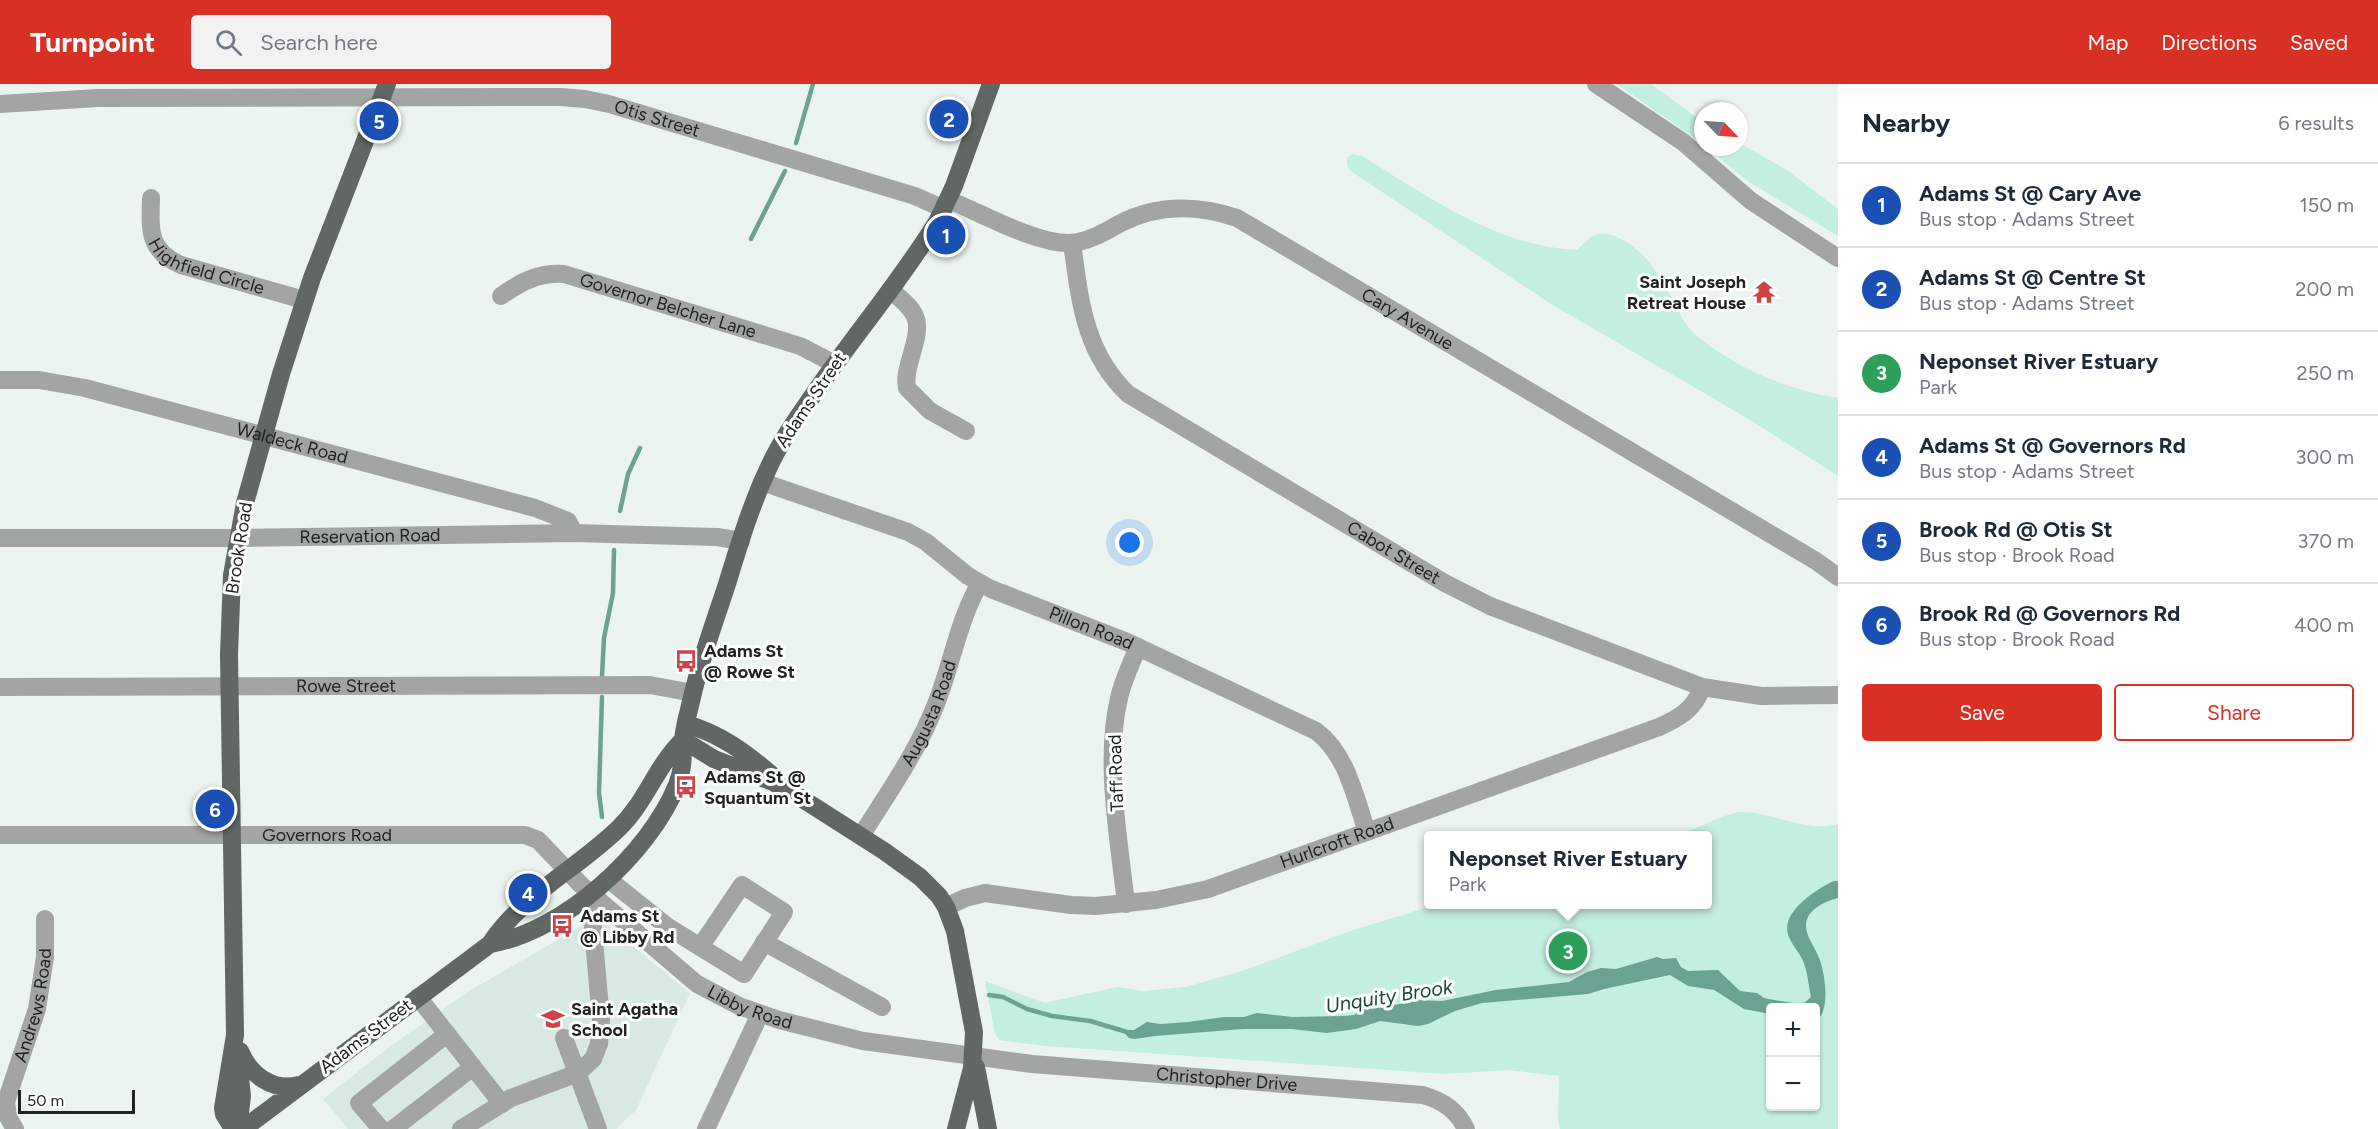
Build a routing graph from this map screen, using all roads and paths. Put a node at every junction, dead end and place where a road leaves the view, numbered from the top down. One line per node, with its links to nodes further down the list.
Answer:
1 (989, 84): 6 (main road, Adams Street)
2 (1596, 84): 8 (street)
3 (384, 91): 4 (street, Otis Street); 6 (street, Otis Street); 11 (main road, Brook Road)
4 (0, 104)
5 (152, 198): 11 (street, Highfield Circle)
6 (946, 204): 7 (street, Cary Avenue); 9 (main road, Adams Street)
7 (1072, 243): 21 (street, Cary Avenue); 26 (street, Cabot Street)
8 (1838, 258)
9 (890, 290): 12 (main road, Adams Street); 14 (street)
10 (501, 296): 12 (street, Governor Belcher Lane)
11 (304, 300): 15 (main road, Brook Road)
12 (835, 364): 16 (main road, Adams Street)
13 (0, 380): 15 (street, Waldeck Road)
14 (966, 431)
15 (263, 436): 17 (street, Waldeck Road); 19 (main road, Brook Road)
16 (762, 482): 20 (main road, Adams Street); 22 (street, Pillon Road)
17 (574, 533): 19 (street, Reservation Road); 20 (street, Reservation Road)
18 (0, 538): 19 (street, Reservation Road)
19 (237, 538): 24 (main road, Brook Road)
20 (741, 541): 27 (main road, Adams Street)
21 (1838, 577)
22 (980, 583): 23 (street, Pillon Road); 34 (street, Augusta Road)
23 (1138, 647): 31 (street, Pillon Road); 39 (street, Taff Road)
24 (230, 686): 25 (street, Rowe Street); 27 (street, Rowe Street); 32 (main road, Brook Road)
25 (0, 687)
26 (1702, 687): 28 (street, Cabot Street); 31 (street, Hurlcroft Road)
27 (693, 693): 29 (main road, Adams Street)
28 (1838, 695)
29 (685, 732): 30 (main road, Adams Street); 34 (main road); 35 (main road, Adams Street)
30 (626, 821): 35 (main road); 36 (main road, Adams Street)
31 (1367, 832): 39 (street, Hurlcroft Road)
32 (233, 835): 33 (street, Governors Road); 36 (street, Governors Road); 49 (main road, Brook Road)
33 (0, 836)
34 (861, 836): 40 (main road)
35 (645, 839): 37 (main road, Adams Street)
36 (566, 872): 38 (street, Libby Road); 43 (main road, Adams Street)
37 (608, 879): 38 (main road, Adams Street); 44 (street)
38 (590, 894): 43 (main road, Adams Street); 47 (street, Libby Road); 53 (street)
39 (1126, 904): 40 (street, Hurlcroft Road)
40 (946, 907): 51 (main road)
41 (45, 919): 55 (street, Andrews Road)
42 (764, 942): 44 (street); 44 (street); 46 (street)
43 (490, 944): 45 (main road, Adams Street)
44 (700, 947)
45 (418, 998): 48 (street); 54 (main road, Adams Street)
46 (882, 1007)
47 (760, 1014): 51 (street, Libby Road); 66 (street)
48 (447, 1034): 52 (street); 62 (street)
49 (235, 1035): 54 (main road); 59 (main road, Brook Road); 60 (main road, Brook Road)
50 (564, 1038): 53 (street)
51 (974, 1056): 67 (main road); 68 (main road); 69 (street, Christopher Drive)
52 (473, 1067): 56 (street); 63 (street)
53 (578, 1073): 56 (street); 65 (street)
54 (299, 1085): 61 (main road, Adams Street)
55 (4, 1093): 58 (street, Andrews Road)
56 (502, 1104): 57 (street)
57 (487, 1121): 64 (street)
58 (15, 1129)
59 (233, 1129)
60 (238, 1129)
61 (243, 1129)
62 (381, 1129)
63 (393, 1129)
64 (461, 1129)
65 (598, 1129)
66 (706, 1129)
67 (956, 1129)
68 (988, 1129)
69 (1466, 1129)

